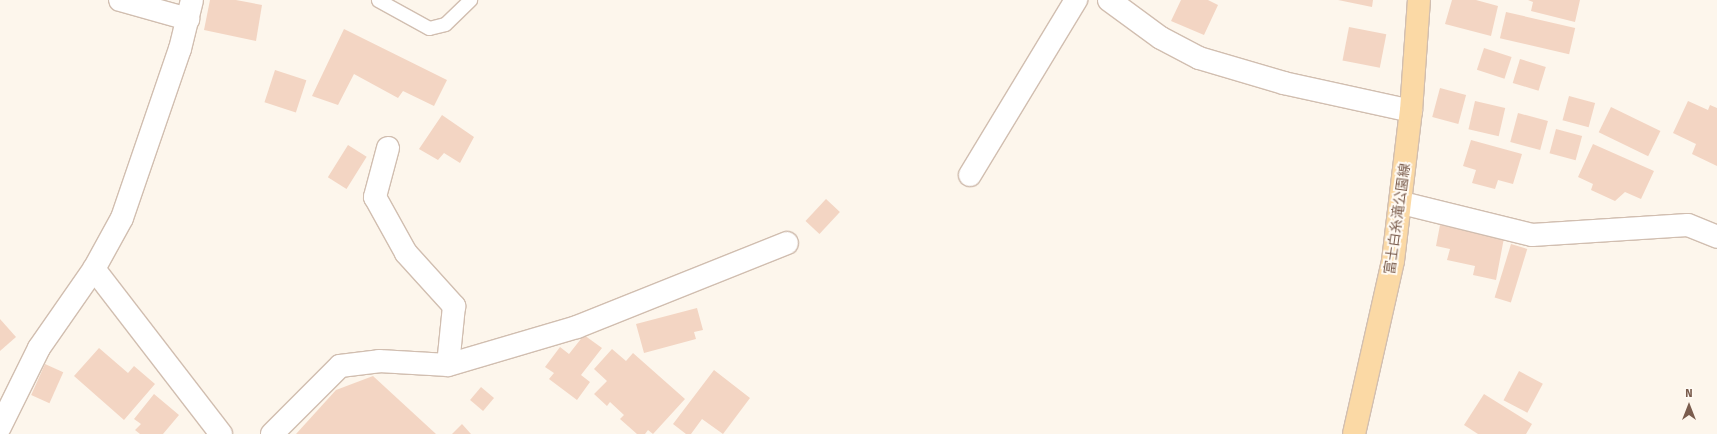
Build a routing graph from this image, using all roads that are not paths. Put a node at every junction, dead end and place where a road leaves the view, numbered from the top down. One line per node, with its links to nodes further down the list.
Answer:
1 (120, 0): 7 (street)
2 (378, 0): 3 (lane)
3 (470, 0)
4 (1076, 0): 10 (street)
5 (1109, 0): 8 (street)
6 (1419, 0): 8 (main road, 富士白糸滝公園線)
7 (190, 9): 14 (street)
8 (1411, 111): 11 (main road, 富士白糸滝公園線)
9 (388, 148): 15 (street)
10 (970, 175)
11 (1402, 203): 12 (street); 19 (main road, 富士白糸滝公園線)
12 (1717, 237)
13 (787, 243): 15 (street)
14 (94, 268): 16 (street); 17 (street)
15 (448, 365): 18 (street)
16 (0, 427)
17 (221, 434)
18 (272, 434)
19 (1354, 434)

